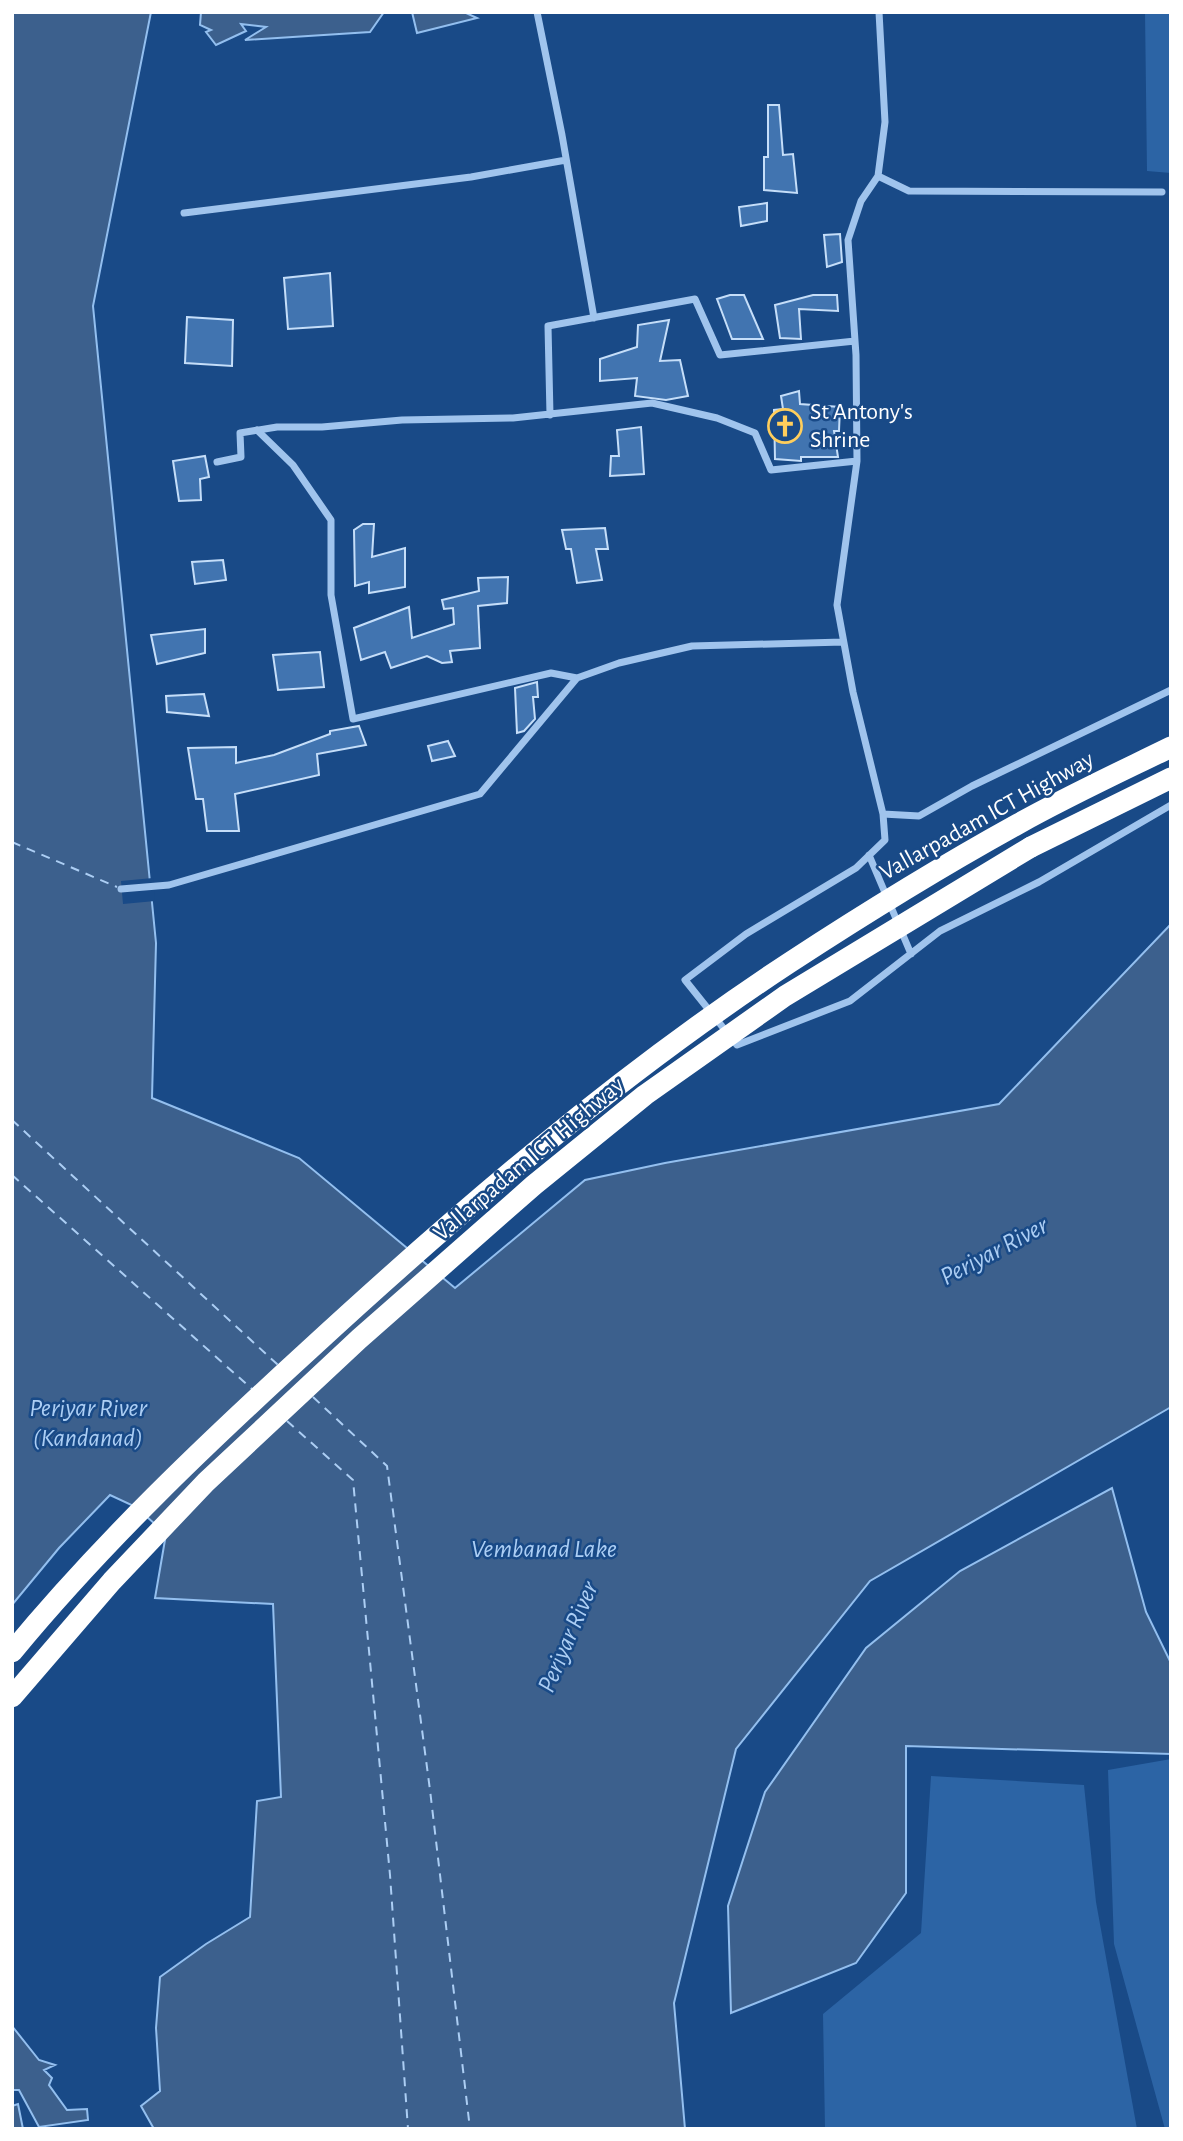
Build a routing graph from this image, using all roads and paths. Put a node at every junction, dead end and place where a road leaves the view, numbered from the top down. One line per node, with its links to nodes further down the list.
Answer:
1 (537, 12): 3 (street)
2 (879, 12): 4 (street)
3 (566, 160): 6 (street); 7 (street)
4 (878, 176): 5 (street); 8 (street)
5 (1162, 192)
6 (184, 213)
7 (594, 318): 8 (street); 9 (street)
8 (855, 341): 11 (street)
9 (550, 415): 10 (street); 11 (street)
10 (257, 430): 12 (street); 14 (street)
11 (857, 461): 13 (street)
12 (216, 463)
13 (843, 642): 14 (street); 19 (street)
14 (577, 678): 21 (street)
15 (1171, 690): 19 (street)
16 (1171, 747): 23 (highway, Vallarpadam ICT Highway, bridge)
17 (1171, 778): 24 (highway, Vallarpadam ICT Highway, bridge)
18 (1171, 806): 22 (street)
19 (883, 814): 20 (street)
20 (869, 855): 22 (street); 22 (street)
21 (121, 889)
22 (911, 954)
23 (12, 1652)
24 (12, 1697)

